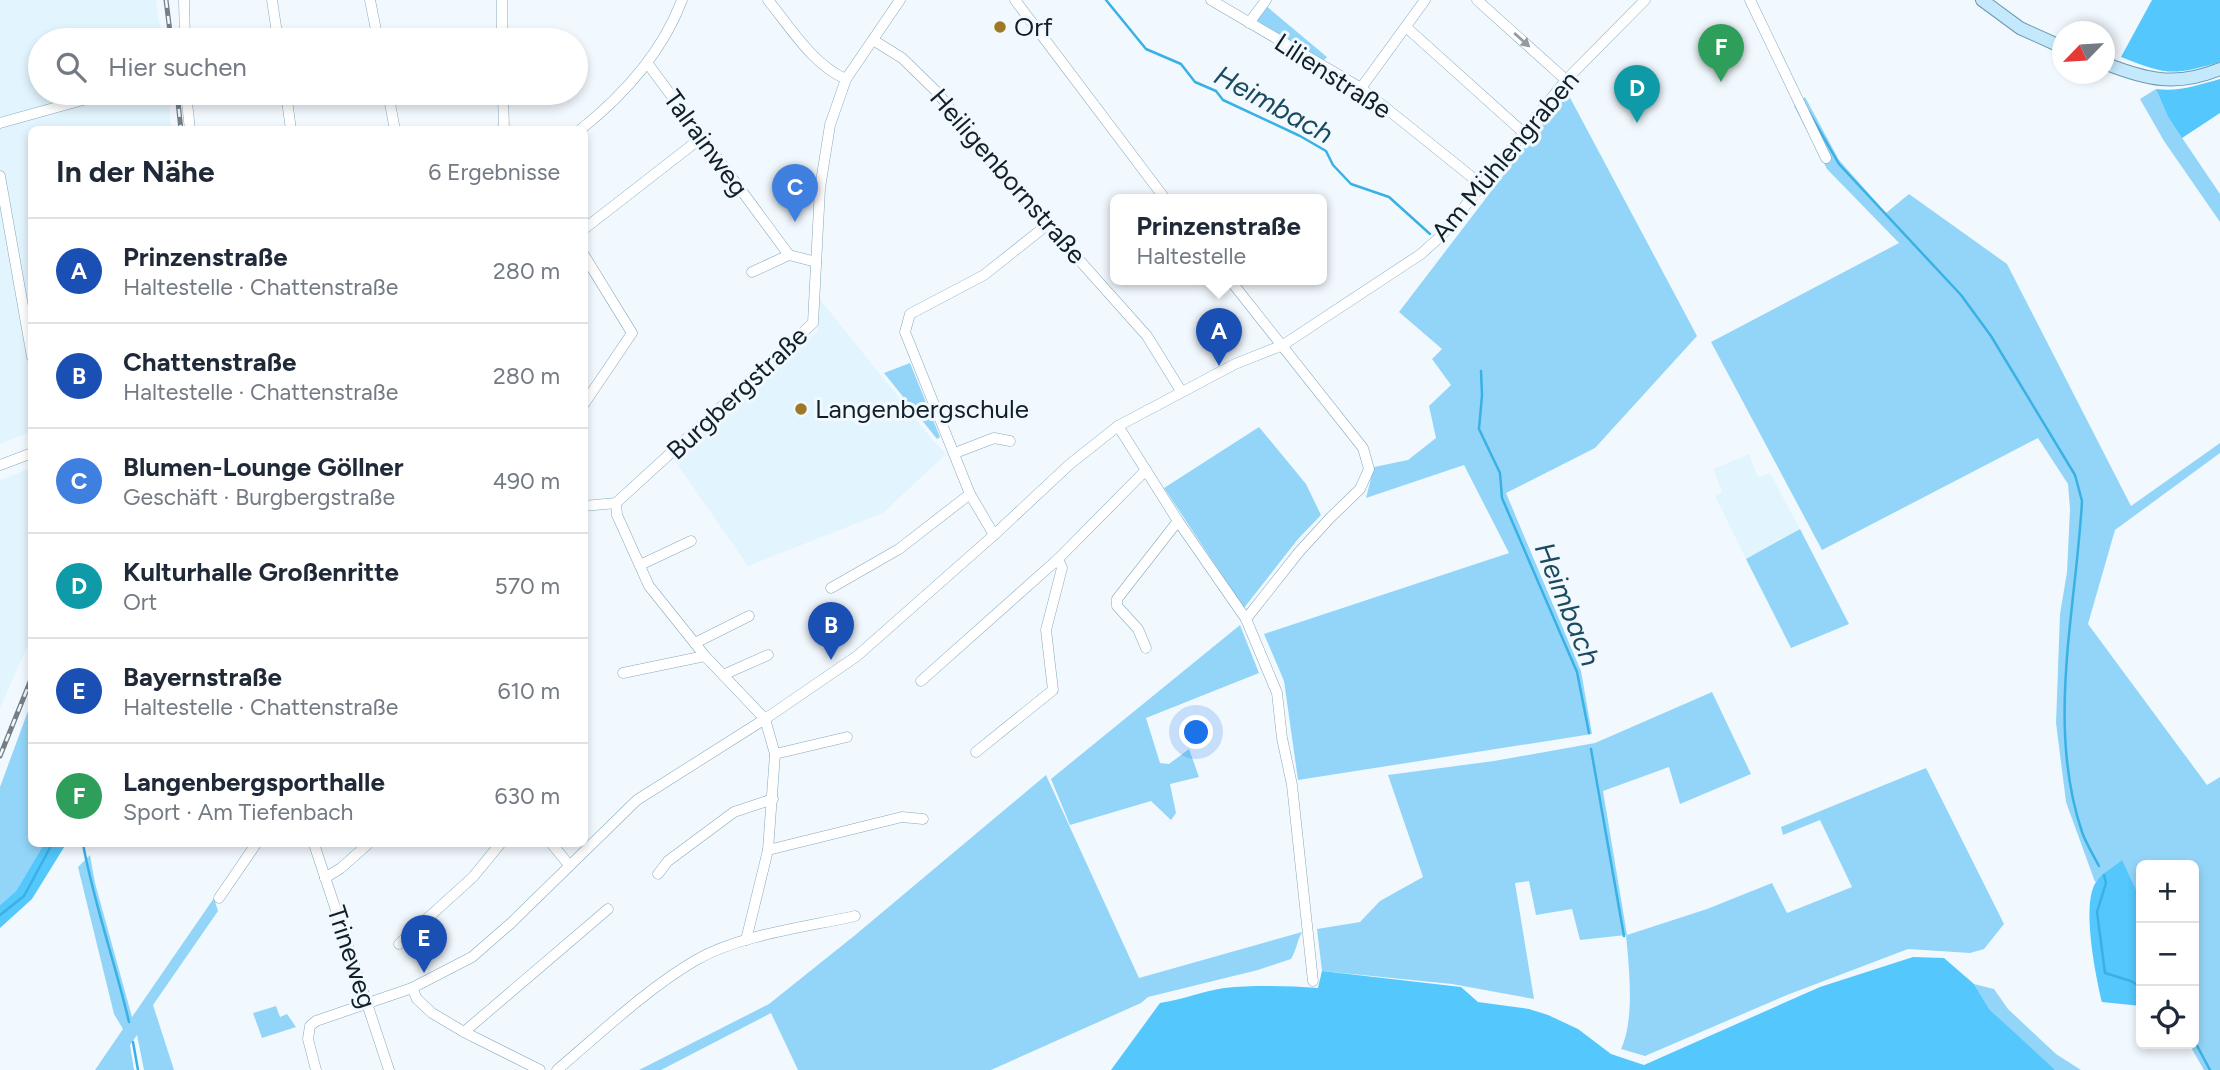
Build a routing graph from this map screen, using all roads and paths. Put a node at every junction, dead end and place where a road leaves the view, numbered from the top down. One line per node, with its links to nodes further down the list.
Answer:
1 (184, 0): 18 (street)
2 (272, 0): 19 (street)
3 (370, 0): 20 (street)
4 (502, 0): 21 (street)
5 (682, 0): 24 (street)
6 (768, 0): 27 (street)
7 (900, 0): 22 (street, Burgbergstraße)
8 (1015, 0): 46 (street)
9 (1211, 0): 16 (street, Lilienstraße)
10 (1266, 0): 16 (street)
11 (1425, 0): 17 (street)
12 (1477, 0): 28 (street, one-way to 28)
13 (1645, 0): 28 (street, Am Mühlengraben)
14 (1750, 0): 43 (street)
15 (1982, 0): 23 (main road)
16 (1249, 23): 29 (street, Lilienstraße)
17 (1406, 27): 29 (street); 41 (street)
18 (184, 28)
19 (276, 28)
20 (375, 28)
21 (502, 28)
22 (873, 40): 27 (street, Burgbergstraße); 48 (street, Heiligenbornstraße)
23 (2052, 42)
24 (648, 64): 40 (street); 42 (street, Talrainweg)
25 (2115, 67): 26 (main road)
26 (2220, 69)
27 (846, 79): 52 (street, Burgbergstraße)
28 (1566, 80): 41 (street, Am Mühlengraben)
29 (1361, 88): 45 (street, Lilienstraße)
30 (63, 105): 35 (street)
31 (187, 105): 36 (street)
32 (288, 105): 37 (street)
33 (390, 105): 38 (street)
34 (503, 105): 39 (street)
35 (0, 122)
36 (190, 126)
37 (290, 126)
38 (394, 126)
39 (504, 126)
40 (585, 126)
41 (1525, 134): 45 (street, Am Mühlengraben)
42 (701, 138): 49 (street); 50 (street, Talrainweg)
43 (1826, 158)
44 (0, 176): 47 (street)
45 (1483, 186): 56 (street, Am Mühlengraben)
46 (1161, 194)
47 (2, 204): 55 (street)
48 (1047, 225): 57 (street, Heiligenbornstraße); 61 (street)
49 (588, 226)
50 (789, 255): 52 (street); 53 (street)
51 (588, 262): 58 (street)
52 (816, 262): 66 (street, Burgbergstraße)
53 (752, 272)
54 (1234, 285): 56 (street)
55 (28, 337)
56 (1283, 345): 57 (street, Am Mühlengraben); 75 (street)
57 (1181, 391): 59 (street, Am Mühlengraben)
58 (588, 398)
59 (1118, 426): 64 (street); 69 (street, Am Mühlengraben)
60 (1010, 441): 61 (street)
61 (955, 453): 65 (street)
62 (28, 454): 63 (street)
63 (0, 465)
64 (1146, 470): 68 (street); 71 (street)
65 (970, 494): 69 (street); 73 (street)
66 (616, 503): 67 (street); 72 (street)
67 (588, 506)
68 (1178, 521): 75 (street); 77 (street)
69 (994, 535): 83 (street, Am Mühlengraben)
70 (691, 541): 72 (street)
71 (1058, 559): 82 (street); 85 (street)
72 (640, 565): 76 (street)
73 (831, 588)
74 (749, 617): 76 (street)
75 (1246, 619): 105 (street)
76 (695, 643): 79 (street)
77 (1146, 648)
78 (768, 655): 81 (street)
79 (705, 656): 80 (street); 81 (street)
80 (623, 673)
81 (723, 675): 83 (street)
82 (921, 681)
83 (765, 719): 86 (street); 94 (street, Am Mühlengraben)
84 (847, 737): 86 (street)
85 (976, 752)
86 (775, 754): 87 (street)
87 (773, 799): 96 (street); 98 (street)
88 (923, 819): 96 (street)
89 (254, 847): 100 (street)
90 (315, 847): 99 (street, Trineweg)
91 (365, 847): 99 (street)
92 (498, 847): 104 (street)
93 (554, 847): 97 (street)
94 (588, 847)
95 (588, 847): 97 (street, Am Mühlengraben)
96 (768, 850): 103 (street)
97 (569, 865): 106 (street, Am Mühlengraben)
98 (658, 874)
99 (325, 877): 107 (street, Trineweg)
100 (219, 898)
101 (608, 909): 108 (street)
102 (855, 916): 103 (street)
103 (746, 940): 112 (street)
104 (400, 944)
105 (1313, 981)
106 (412, 988): 107 (street, Am Mühlengraben); 108 (street)
107 (367, 1003): 109 (street, Am Mühlengraben); 110 (street, Trineweg)
108 (464, 1032): 111 (street)
109 (316, 1070)
110 (389, 1070)
111 (540, 1070)
112 (557, 1070)

